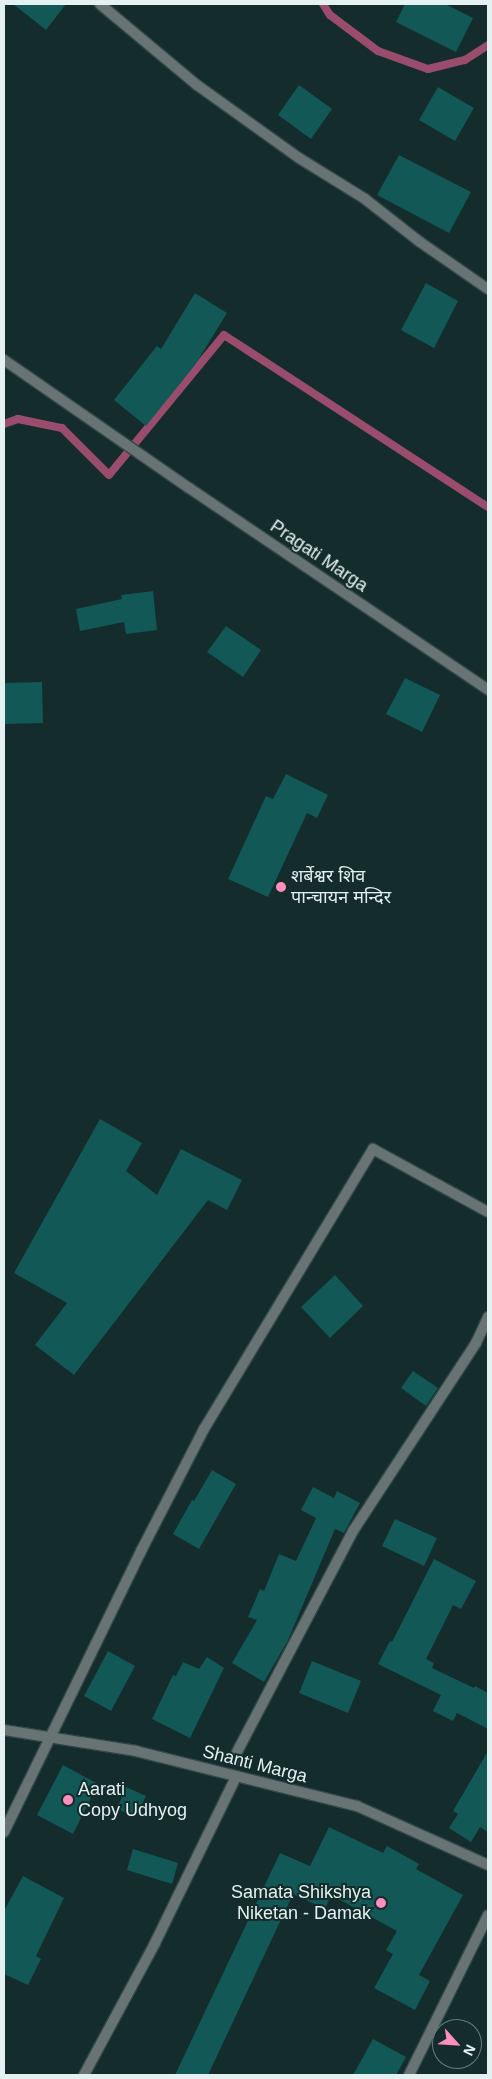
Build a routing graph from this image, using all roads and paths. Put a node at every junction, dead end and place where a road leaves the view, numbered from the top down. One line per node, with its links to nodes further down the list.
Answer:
1 (100, 4): 2 (street)
2 (488, 289)
3 (4, 360): 4 (street, Pragati Marga)
4 (488, 690)
5 (488, 1212): 8 (street)
6 (488, 1318): 9 (street)
7 (4, 1730): 8 (street, Shanti Marga)
8 (49, 1738): 11 (street); 12 (street, Shanti Marga)
9 (237, 1752)
10 (234, 1781): 14 (street)
11 (4, 1832)
12 (488, 1865)
13 (488, 1915): 15 (street)
14 (84, 2075)
15 (409, 2075)

